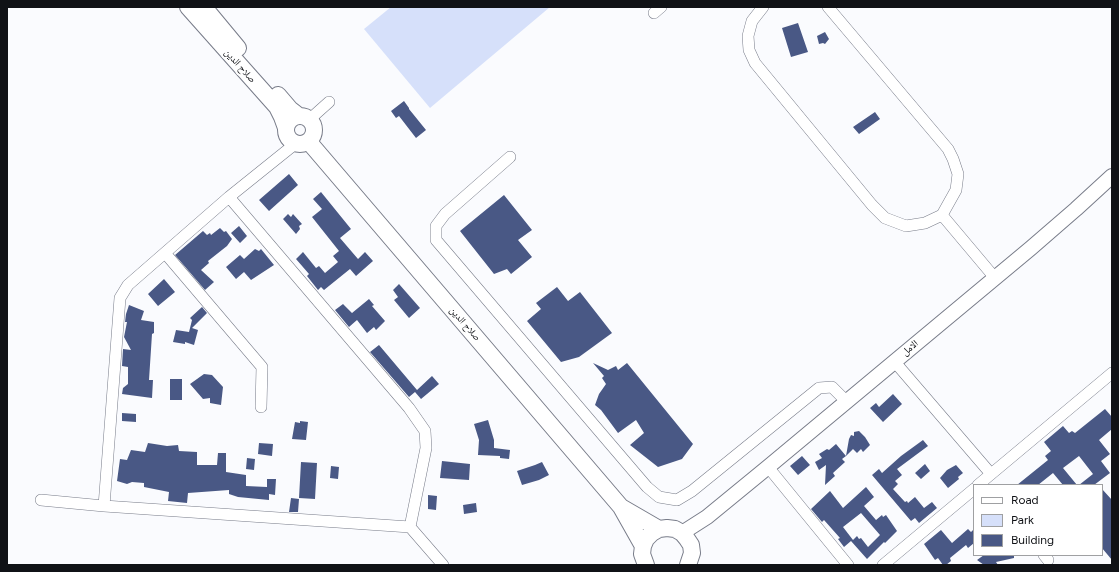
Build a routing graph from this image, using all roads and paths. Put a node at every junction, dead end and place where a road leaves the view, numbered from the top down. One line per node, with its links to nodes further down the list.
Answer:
1 (188, 7): 7 (main road, صلاح الدين)
2 (204, 7): 6 (main road, صلاح الدين)
3 (763, 7): 12 (street)
4 (828, 7): 12 (street)
5 (330, 102): 6 (street)
6 (305, 117): 7 (main road); 8 (main road)
7 (286, 128): 8 (main road)
8 (302, 143): 11 (street); 25 (main road, صلاح الدين)
9 (510, 157): 17 (street)
10 (1112, 176): 14 (street, الامل)
11 (228, 197): 13 (street); 26 (street)
12 (942, 215): 14 (street)
13 (164, 253): 18 (street); 24 (street)
14 (995, 278): 15 (street, الامل)
15 (894, 361): 17 (street, الامل); 20 (street)
16 (1112, 373): 20 (street)
17 (846, 401): 19 (street, الامل)
18 (261, 407)
19 (768, 467): 28 (street, الامل); 33 (street)
20 (991, 474): 21 (street)
21 (981, 484)
22 (973, 491): 34 (street)
23 (41, 500): 24 (street)
24 (104, 506): 26 (street)
25 (621, 507): 27 (main road, صلاح الدين); 29 (main road, صلاح الدين)
26 (410, 527): 31 (street)
27 (659, 529): 28 (main road); 29 (main road)
28 (686, 539): 32 (main road)
29 (643, 546): 30 (main road)
30 (644, 564)
31 (443, 565)
32 (688, 565)
33 (848, 565)
34 (883, 565)

